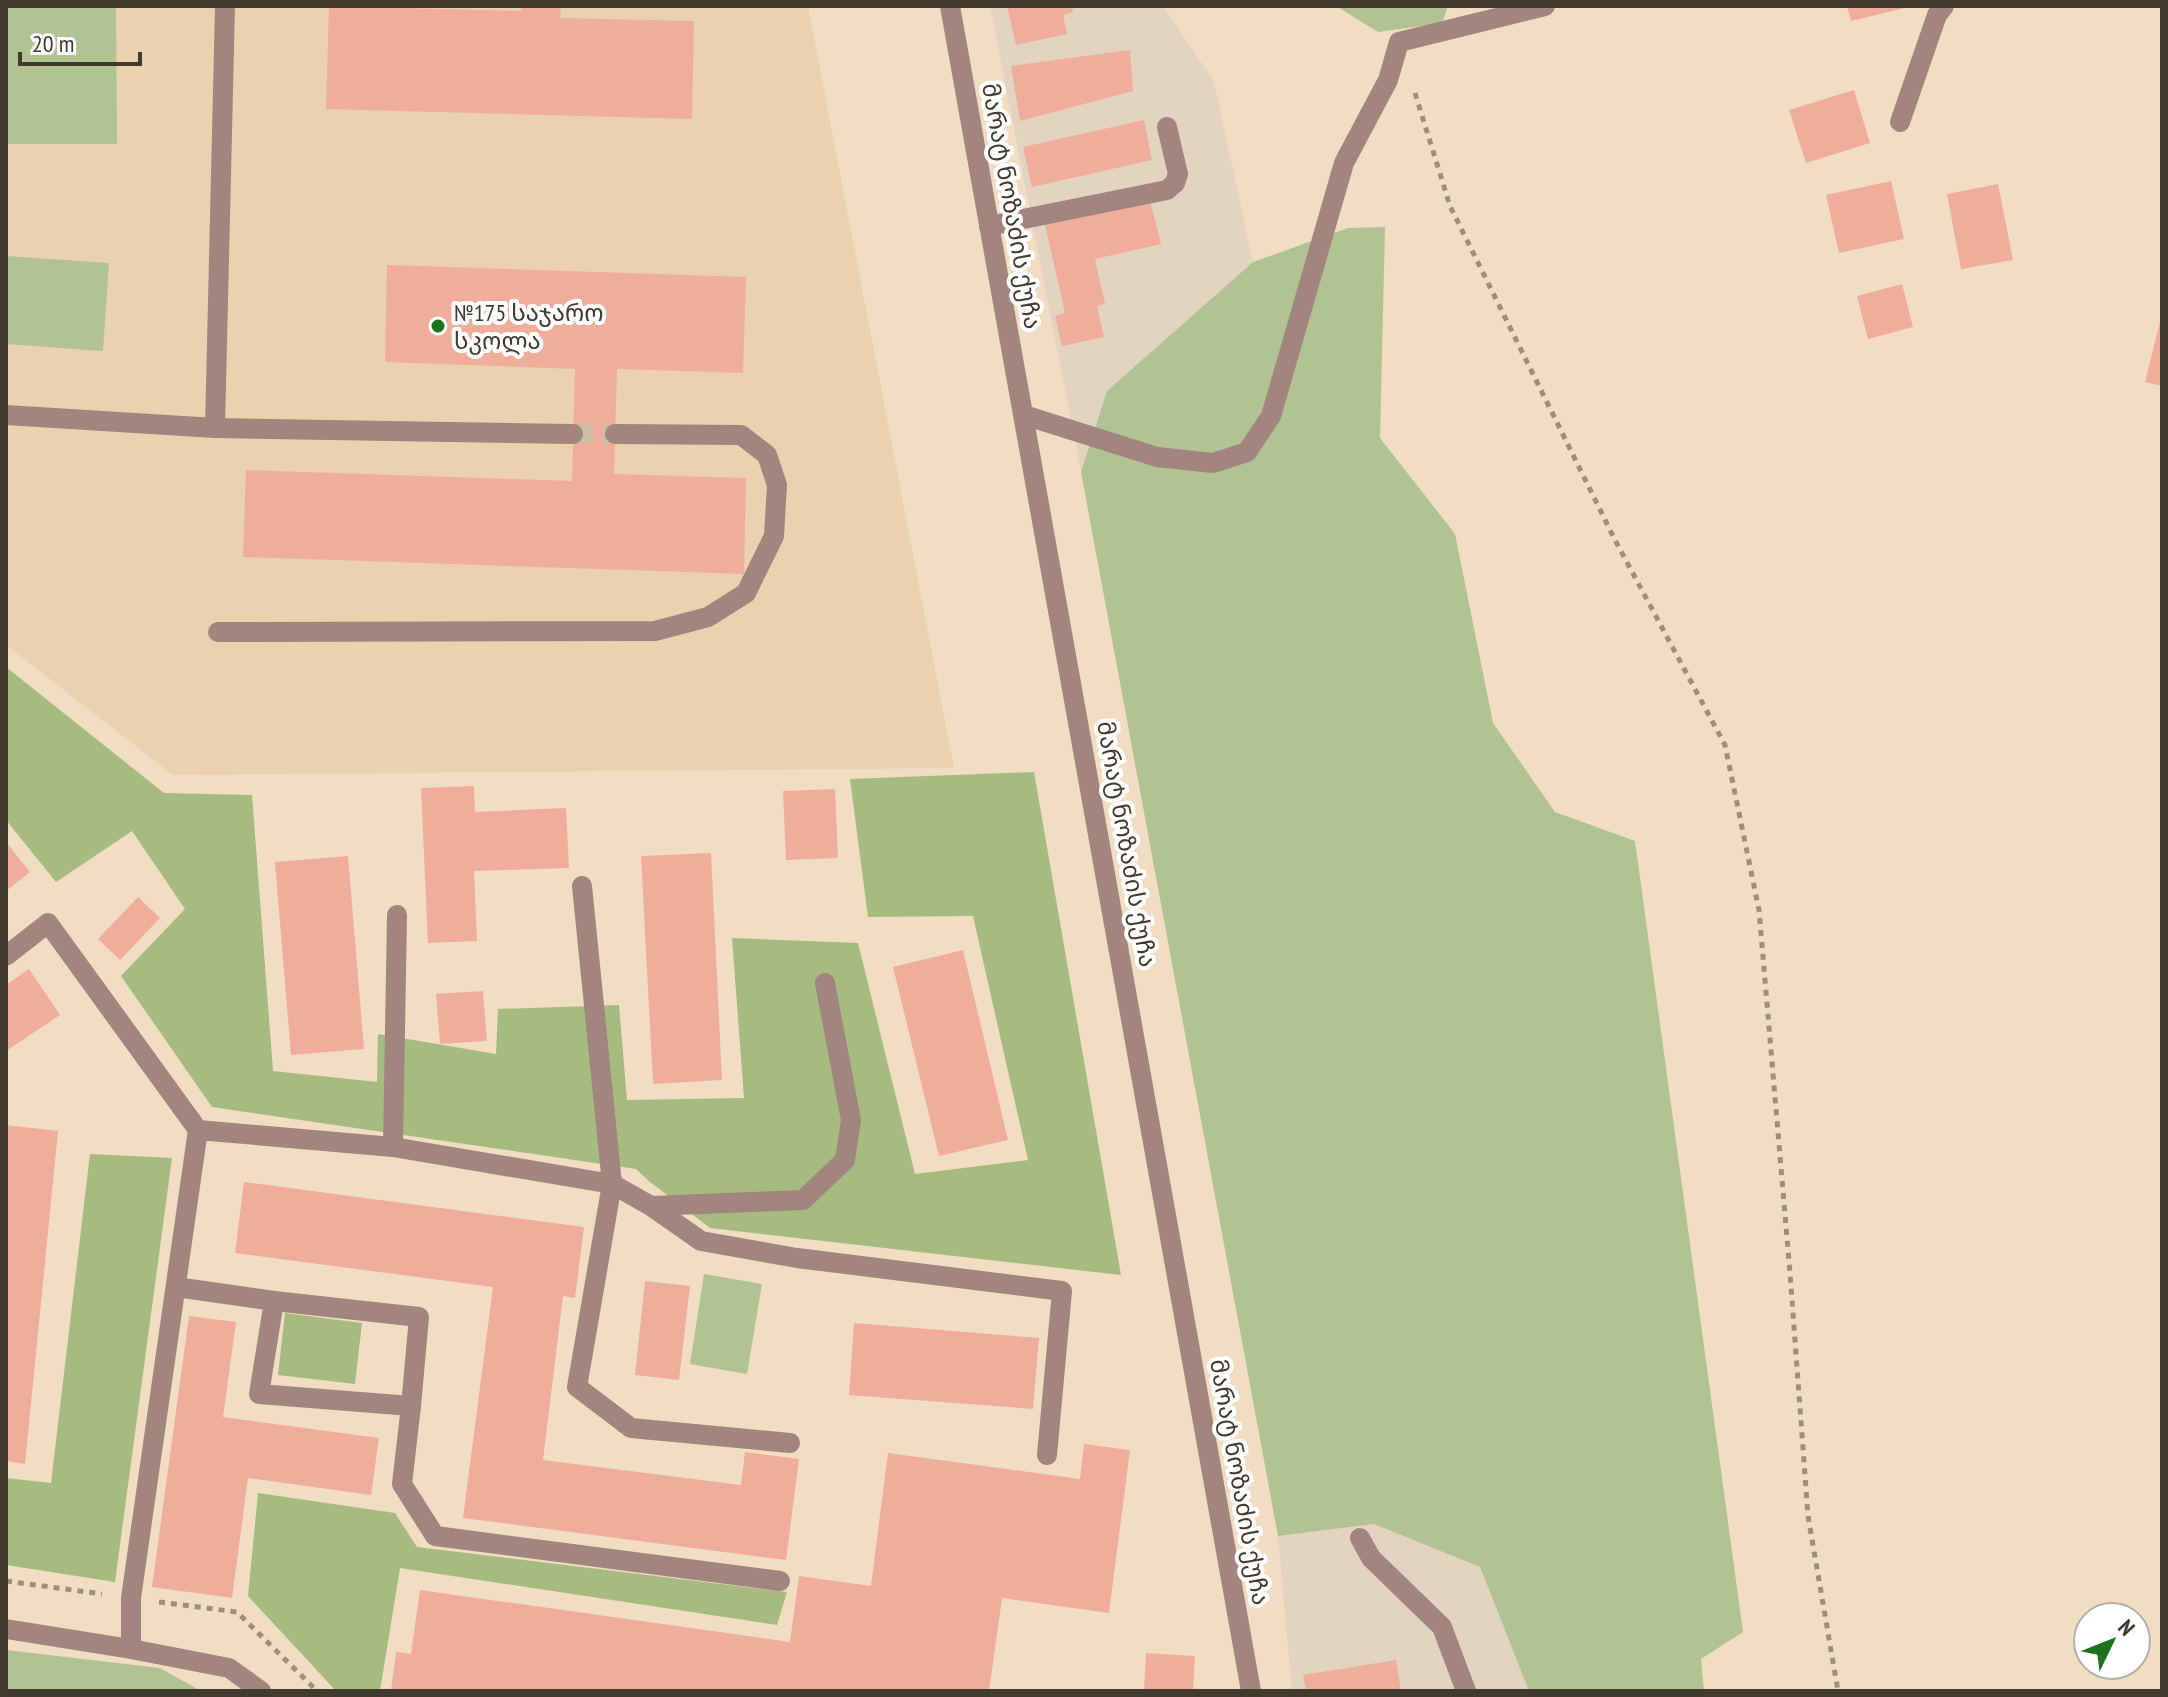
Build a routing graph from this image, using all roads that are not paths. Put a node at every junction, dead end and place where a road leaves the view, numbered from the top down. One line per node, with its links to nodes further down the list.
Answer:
1 (225, 6): 10 (street)
2 (950, 6): 7 (street, მარატ ნოზაძის ქუჩა)
3 (1545, 6): 9 (street)
4 (1944, 6): 5 (street)
5 (1900, 122)
6 (1167, 127): 7 (street)
7 (989, 226): 9 (street, მარატ ნოზაძის ქუჩა)
8 (6, 415): 10 (street)
9 (1024, 415): 34 (street, მარატ ნოზაძის ქუჩა)
10 (215, 428): 11 (street)
11 (573, 434)
12 (615, 434): 13 (street)
13 (218, 632)
14 (582, 886): 20 (street)
15 (397, 915): 19 (street)
16 (6, 956): 18 (street)
17 (825, 983): 21 (street)
18 (198, 1130): 19 (street); 22 (street)
19 (393, 1147): 20 (street)
20 (612, 1184): 21 (street); 25 (street)
21 (651, 1206): 26 (street)
22 (176, 1287): 23 (street); 30 (street)
23 (274, 1301): 24 (street); 24 (street)
24 (411, 1406): 28 (street)
25 (790, 1443)
26 (1047, 1455)
27 (1360, 1538): 35 (street)
28 (780, 1581)
29 (6, 1629): 30 (street)
30 (131, 1649): 31 (street)
31 (229, 1668): 32 (street); 33 (street)
32 (252, 1691)
33 (261, 1691)
34 (1251, 1691)
35 (1466, 1691)

